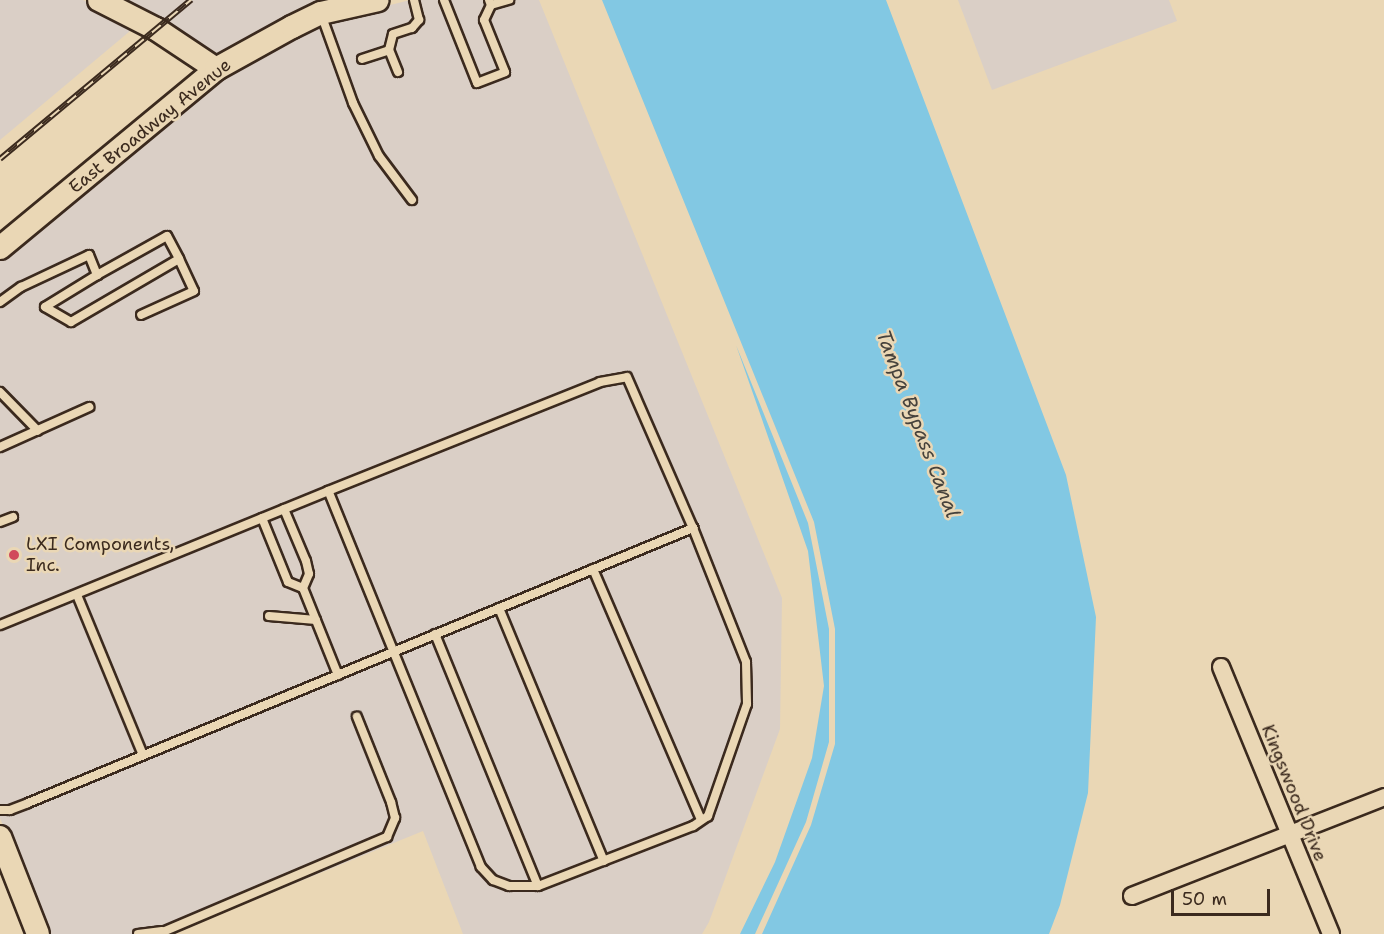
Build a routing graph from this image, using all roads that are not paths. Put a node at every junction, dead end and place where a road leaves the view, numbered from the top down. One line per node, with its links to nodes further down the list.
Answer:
1 (99, 0): 10 (main road)
2 (378, 0): 7 (main road, East Broadway Avenue)
3 (414, 0): 8 (lane)
4 (444, 0): 6 (lane)
5 (509, 0): 6 (lane)
6 (490, 3)
7 (321, 13): 10 (main road, East Broadway Avenue); 12 (lane)
8 (389, 50): 9 (lane); 11 (lane)
9 (362, 59)
10 (216, 69): 13 (main road, East Broadway Avenue)
11 (398, 72)
12 (412, 200)
13 (0, 248)
14 (179, 259): 15 (lane); 15 (lane); 17 (lane)
15 (98, 275): 16 (lane)
16 (0, 302)
17 (141, 315)
18 (0, 392): 20 (lane)
19 (89, 408): 20 (lane)
20 (38, 431): 21 (lane)
21 (0, 447)
22 (328, 491): 23 (lane); 27 (lane); 36 (lane)
23 (284, 509): 25 (lane); 29 (lane)
24 (13, 517): 26 (lane)
25 (262, 518): 29 (lane); 30 (lane)
26 (0, 522)
27 (693, 528): 28 (lane); 43 (lane)
28 (593, 569): 31 (lane); 43 (lane)
29 (303, 588): 33 (lane)
30 (77, 595): 34 (lane); 40 (lane)
31 (499, 608): 35 (lane); 46 (lane)
32 (269, 616): 33 (lane)
33 (316, 620): 38 (lane)
34 (0, 626)
35 (435, 634): 36 (lane); 47 (lane)
36 (393, 652): 38 (lane); 47 (lane)
37 (1221, 667): 44 (street, Kingswood Drive)
38 (338, 675): 40 (lane)
39 (357, 717): 49 (lane)
40 (143, 755): 42 (lane)
41 (1384, 797): 44 (street)
42 (0, 810)
43 (701, 820): 46 (lane)
44 (1289, 834): 48 (street); 52 (street, Kingswood Drive)
45 (0, 837): 50 (main road)
46 (604, 861): 47 (lane)
47 (538, 886)
48 (1132, 896)
49 (160, 933): 51 (lane)
50 (38, 934)
51 (138, 934)
52 (1330, 934)

